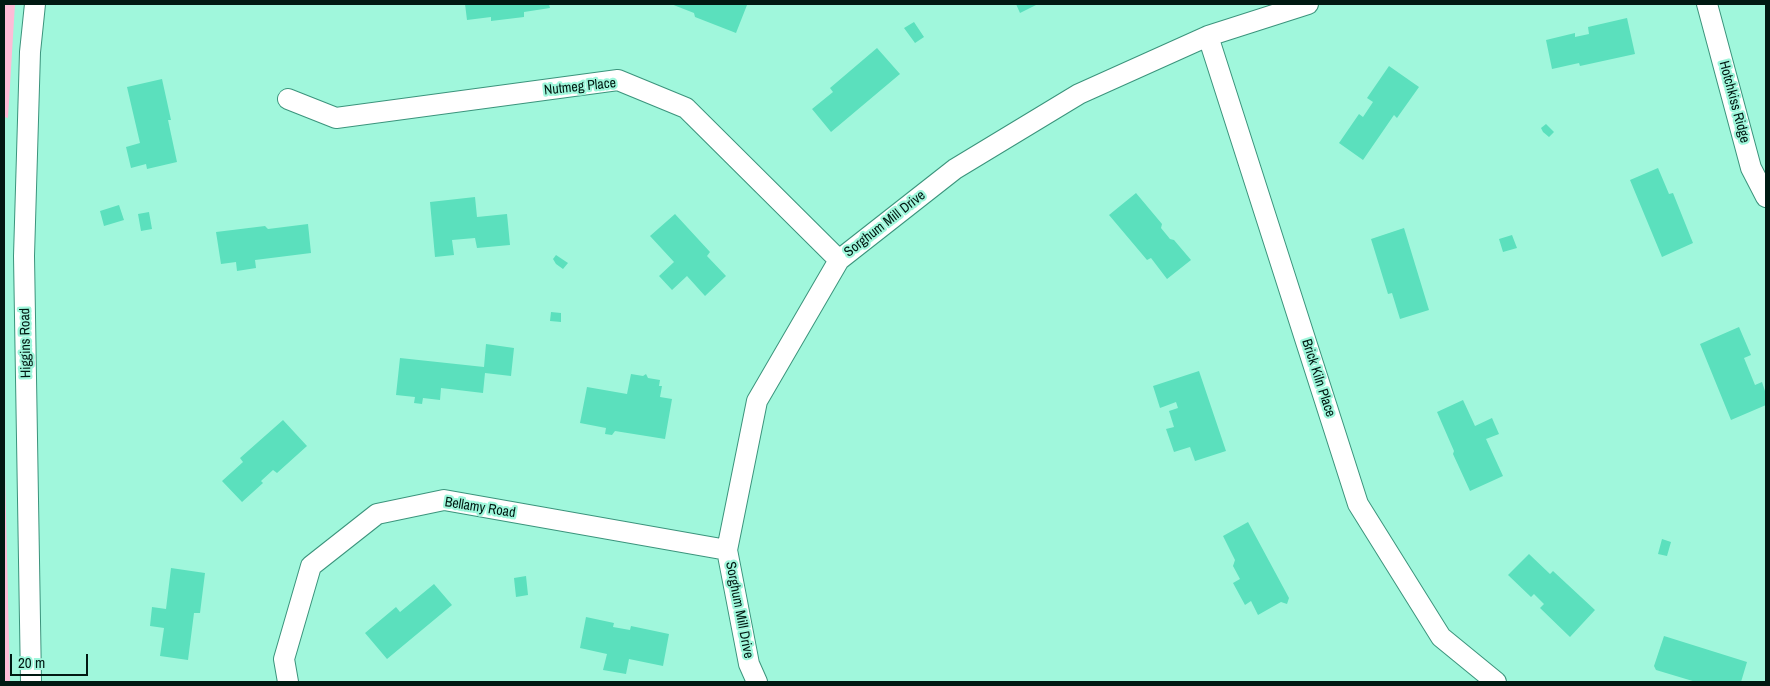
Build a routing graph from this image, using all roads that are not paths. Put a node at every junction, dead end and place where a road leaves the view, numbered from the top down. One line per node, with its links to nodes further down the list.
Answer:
1 (35, 4): 9 (street, Higgins Road)
2 (1308, 4): 4 (street, Sorghum Mill Drive)
3 (1707, 4): 6 (street, Hotchkiss Ridge)
4 (1208, 36): 7 (street, Sorghum Mill Drive); 12 (street, Brick Kiln Place)
5 (288, 100): 7 (street, Nutmeg Place)
6 (1766, 197)
7 (839, 260): 8 (street, Sorghum Mill Drive)
8 (726, 550): 10 (street, Bellamy Road); 11 (street, Sorghum Mill Drive)
9 (31, 682)
10 (288, 682)
11 (757, 682)
12 (1496, 682)

